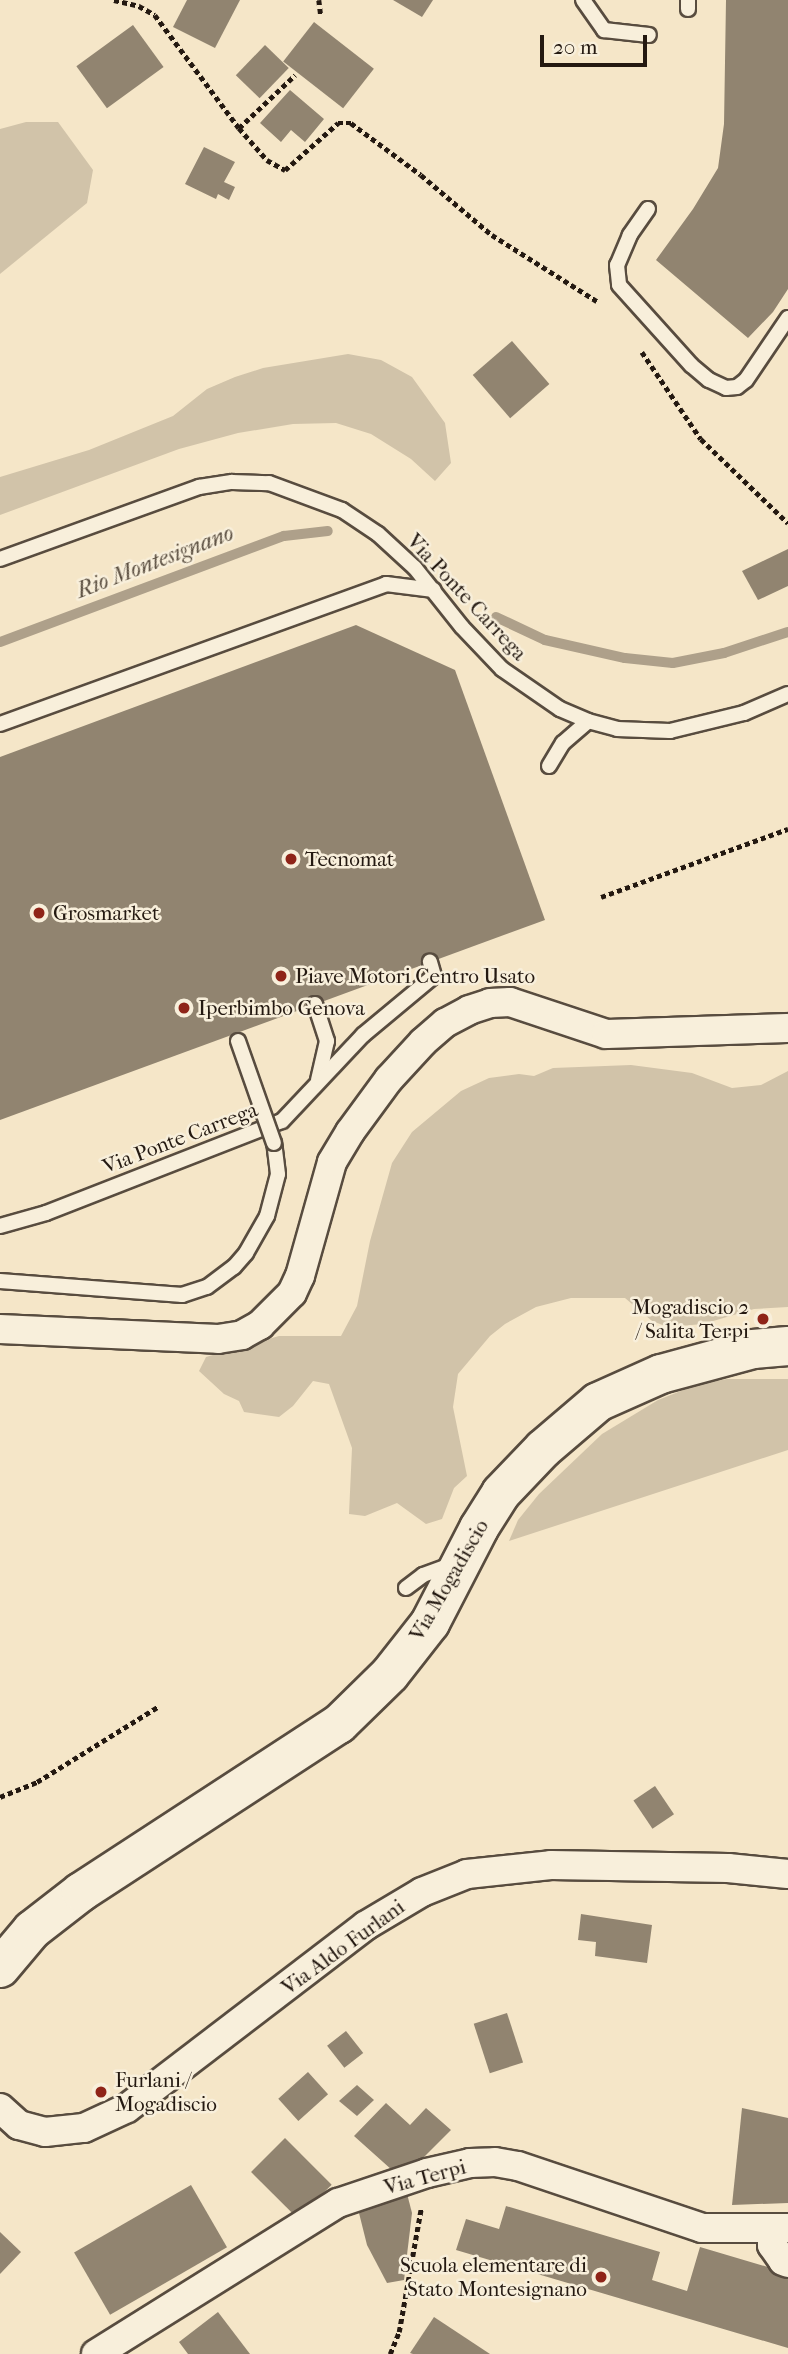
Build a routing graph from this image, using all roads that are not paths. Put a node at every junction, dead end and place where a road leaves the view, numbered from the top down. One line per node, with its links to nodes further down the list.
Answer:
1 (583, 0): 2 (lane)
2 (649, 35)
3 (648, 209): 4 (lane)
4 (788, 318)
5 (0, 559): 6 (lane, Via Ponte Carrega)
6 (434, 590): 8 (lane, Via Ponte Carrega); 9 (lane)
7 (788, 694): 8 (lane, Via Ponte Carrega)
8 (588, 721): 10 (lane)
9 (0, 724)
10 (549, 766)
11 (430, 962): 15 (lane, Via Ponte Carrega)
12 (315, 1004): 15 (lane)
13 (788, 1028): 18 (street)
14 (238, 1041): 17 (lane, bridge)
15 (317, 1083): 16 (lane, Via Ponte Carrega)
16 (0, 1226)
17 (0, 1280)
18 (0, 1329)
19 (788, 1346): 20 (street, Via Mogadiscio)
20 (461, 1561): 21 (lane); 23 (street, Via Mogadiscio)
21 (405, 1588)
22 (788, 1874): 24 (street, Via Aldo Furlani)
23 (0, 1968)
24 (6, 2119)
25 (780, 2228): 26 (street); 27 (street, Via Terpi)
26 (788, 2263)
27 (96, 2354)

